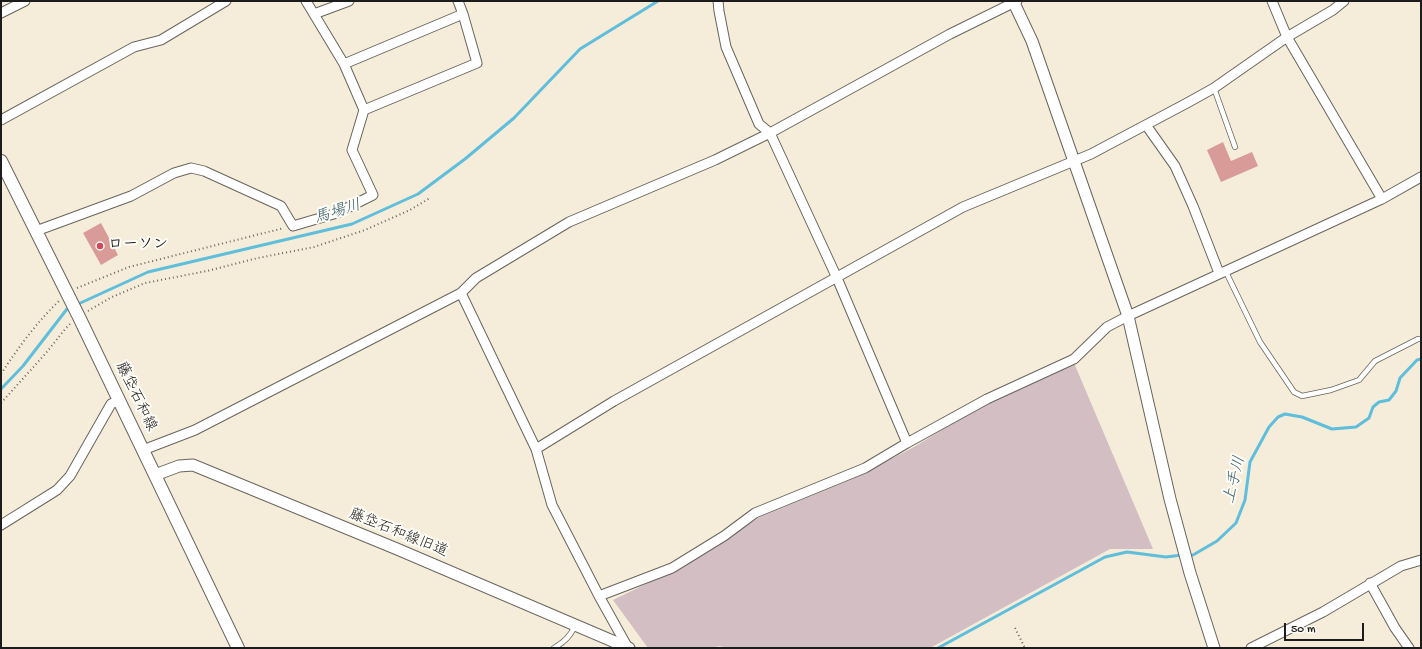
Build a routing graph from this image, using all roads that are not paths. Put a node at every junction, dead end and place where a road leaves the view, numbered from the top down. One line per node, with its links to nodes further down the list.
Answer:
1 (25, 1): 10 (street)
2 (226, 1): 17 (street)
3 (306, 1): 11 (street)
4 (349, 1): 11 (street)
5 (458, 1): 12 (street)
6 (718, 1): 19 (street)
7 (1272, 1): 13 (street)
8 (1344, 1): 13 (street)
9 (1015, 2): 19 (street); 21 (street)
10 (1, 13)
11 (314, 14): 14 (street)
12 (463, 14): 14 (street); 16 (street)
13 (1288, 37): 15 (street); 24 (street)
14 (344, 64): 16 (street)
15 (1214, 88): 18 (street); 20 (lane)
16 (364, 110): 25 (street)
17 (1, 120)
18 (1146, 125): 21 (street); 26 (street)
19 (770, 133): 27 (street); 28 (street)
20 (1235, 147)
21 (1074, 160): 27 (street); 29 (street)
22 (1, 161): 25 (main road, 藤垈石和線)
23 (1421, 177): 24 (street)
24 (1382, 199): 26 (street)
25 (36, 231): 31 (main road, 藤垈石和線)
26 (1222, 272): 29 (street); 30 (lane)
27 (837, 278): 32 (street); 33 (street)
28 (461, 293): 33 (street); 34 (street)
29 (1128, 316): 32 (street); 44 (street)
30 (1421, 339)
31 (119, 400): 34 (main road, 藤垈石和線); 36 (street)
32 (907, 443): 39 (street)
33 (536, 449): 39 (street)
34 (143, 450): 35 (main road, 藤垈石和線)
35 (155, 475): 40 (street, 藤垈石和線旧道); 41 (main road, 藤垈石和線)
36 (1, 525)
37 (1421, 560): 38 (street)
38 (1370, 583): 45 (street); 46 (street)
39 (599, 596): 43 (street)
40 (575, 625): 42 (lane); 43 (street, 藤垈石和線旧道)
41 (238, 648)
42 (554, 648)
43 (628, 648)
44 (1214, 648)
45 (1251, 648)
46 (1409, 648)

